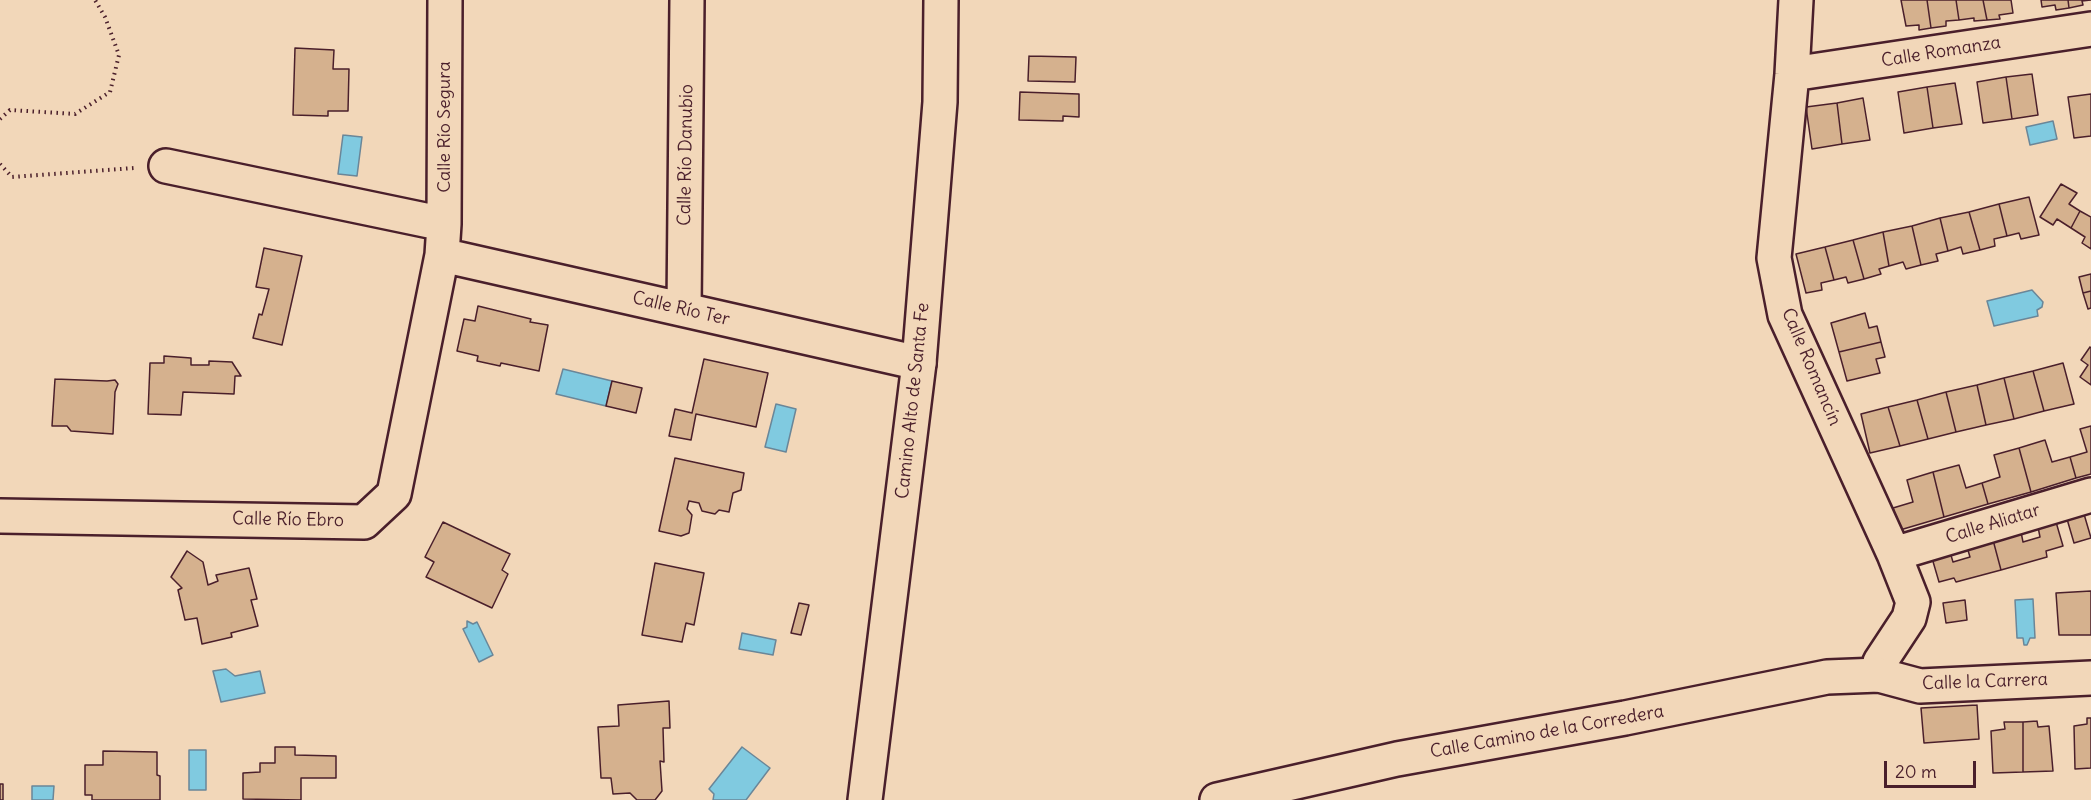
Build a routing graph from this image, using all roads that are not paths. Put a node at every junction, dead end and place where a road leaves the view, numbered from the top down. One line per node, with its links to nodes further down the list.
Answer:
1 (445, 0): 8 (street, Calle Río Segura)
2 (687, 0): 9 (street, Calle Río Danubio)
3 (941, 0): 10 (street, Camino Alto de Santa Fe)
4 (1796, 0): 6 (street, Calle Romancín)
5 (2091, 29): 6 (street, Calle Romanza)
6 (1792, 74): 13 (street, Calle Romancín)
7 (166, 166): 8 (street, Calle Río Ter)
8 (443, 239): 9 (street, Calle Río Ter); 12 (street, Calle Río Ebro)
9 (684, 309): 10 (street, Calle Río Ter)
10 (919, 363): 16 (street, Camino Alto de Santa Fe)
11 (2091, 495): 13 (street, Calle Aliatar)
12 (0, 516)
13 (1894, 554): 14 (street, Calle Romancín)
14 (1879, 675): 15 (street, Calle la Carrera); 17 (street, Calle Camino de la Corredera)
15 (2091, 678)
16 (865, 800)
17 (1217, 800)

